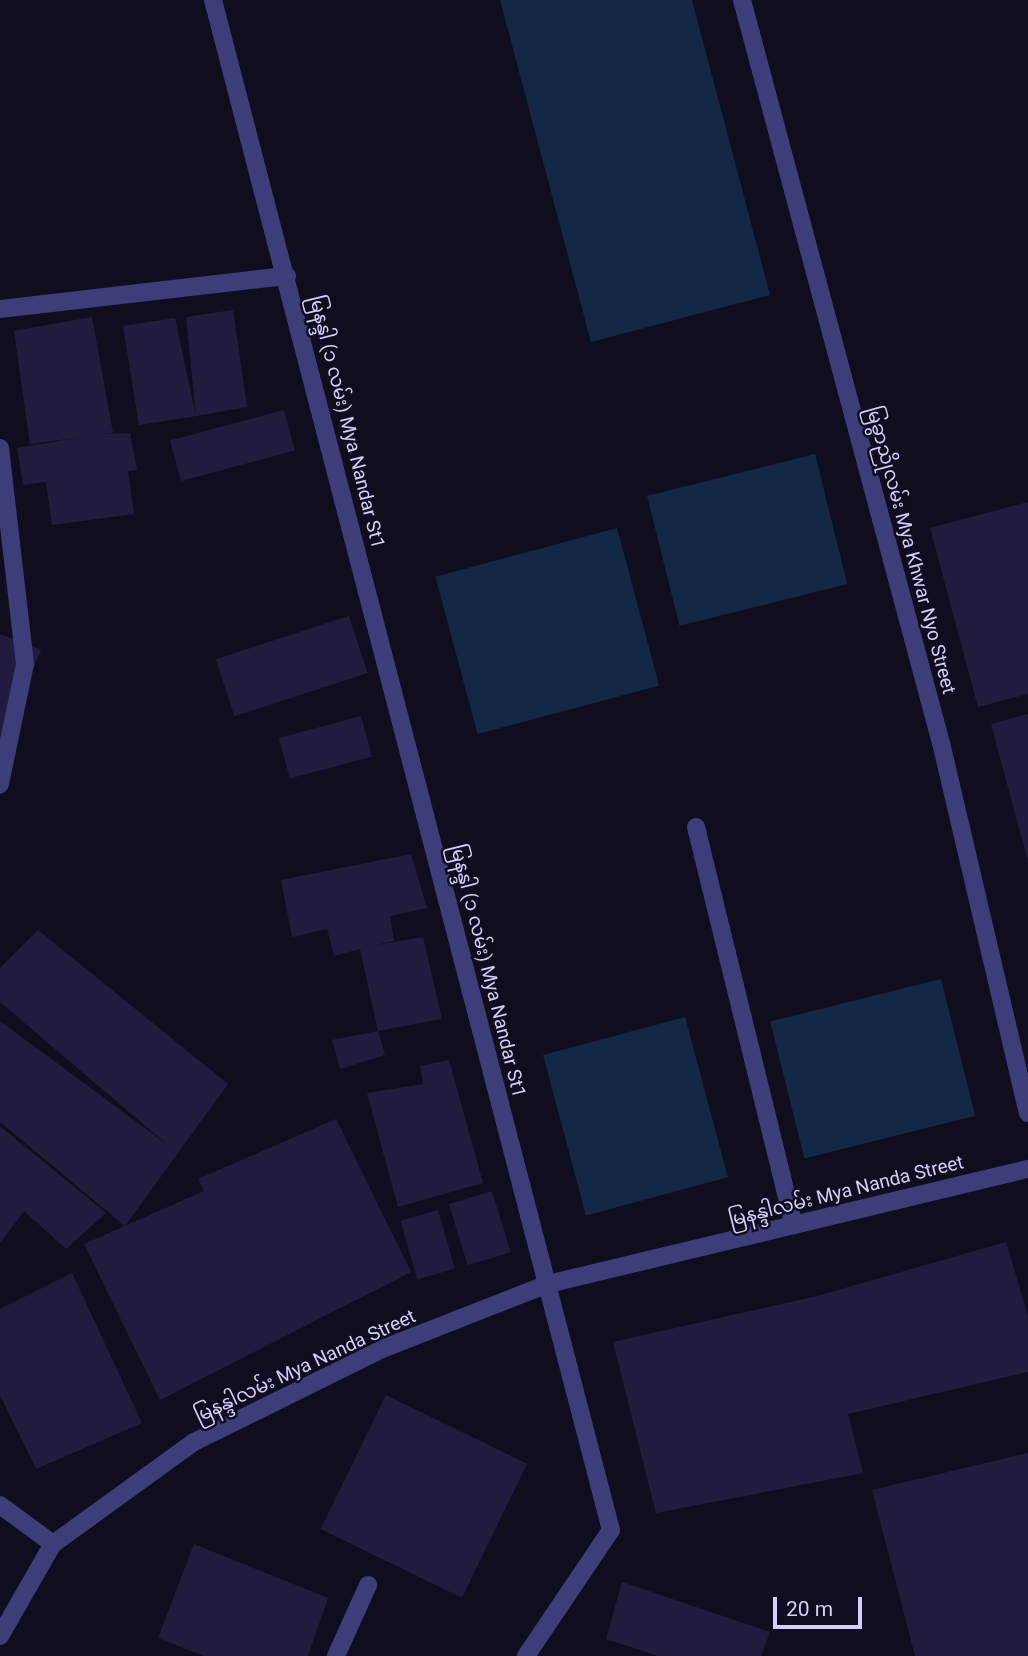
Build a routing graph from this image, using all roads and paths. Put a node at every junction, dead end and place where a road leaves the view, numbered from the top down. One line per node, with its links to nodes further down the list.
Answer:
1 (214, 0): 3 (street, မြနန္ဒါ (၁ လမ်း) Mya Nandar St1)
2 (742, 0): 8 (street, မြခွာညိုလမ်း Mya Khwar Nyo Street)
3 (287, 276): 4 (street); 11 (street, မြနန္ဒါ (၁ လမ်း) Mya Nandar St1)
4 (0, 309)
5 (0, 448): 6 (street)
6 (0, 784)
7 (696, 827): 10 (street)
8 (1028, 1113)
9 (1028, 1169): 10 (street, မြနန္ဒါလမ်း Mya Nanda Street)
10 (794, 1225): 11 (street, မြနန္ဒါလမ်း Mya Nanda Street)
11 (548, 1284): 13 (street, မြနန္ဒါလမ်း Mya Nanda Street); 17 (street, မြနန္ဒါ (၁ လမ်း) Mya Nandar St1)
12 (0, 1504): 13 (street)
13 (53, 1544): 15 (street, မြနန္ဒါလမ်း Mya Nanda Street)
14 (368, 1585): 16 (street)
15 (0, 1636)
16 (336, 1656)
17 (526, 1656)

